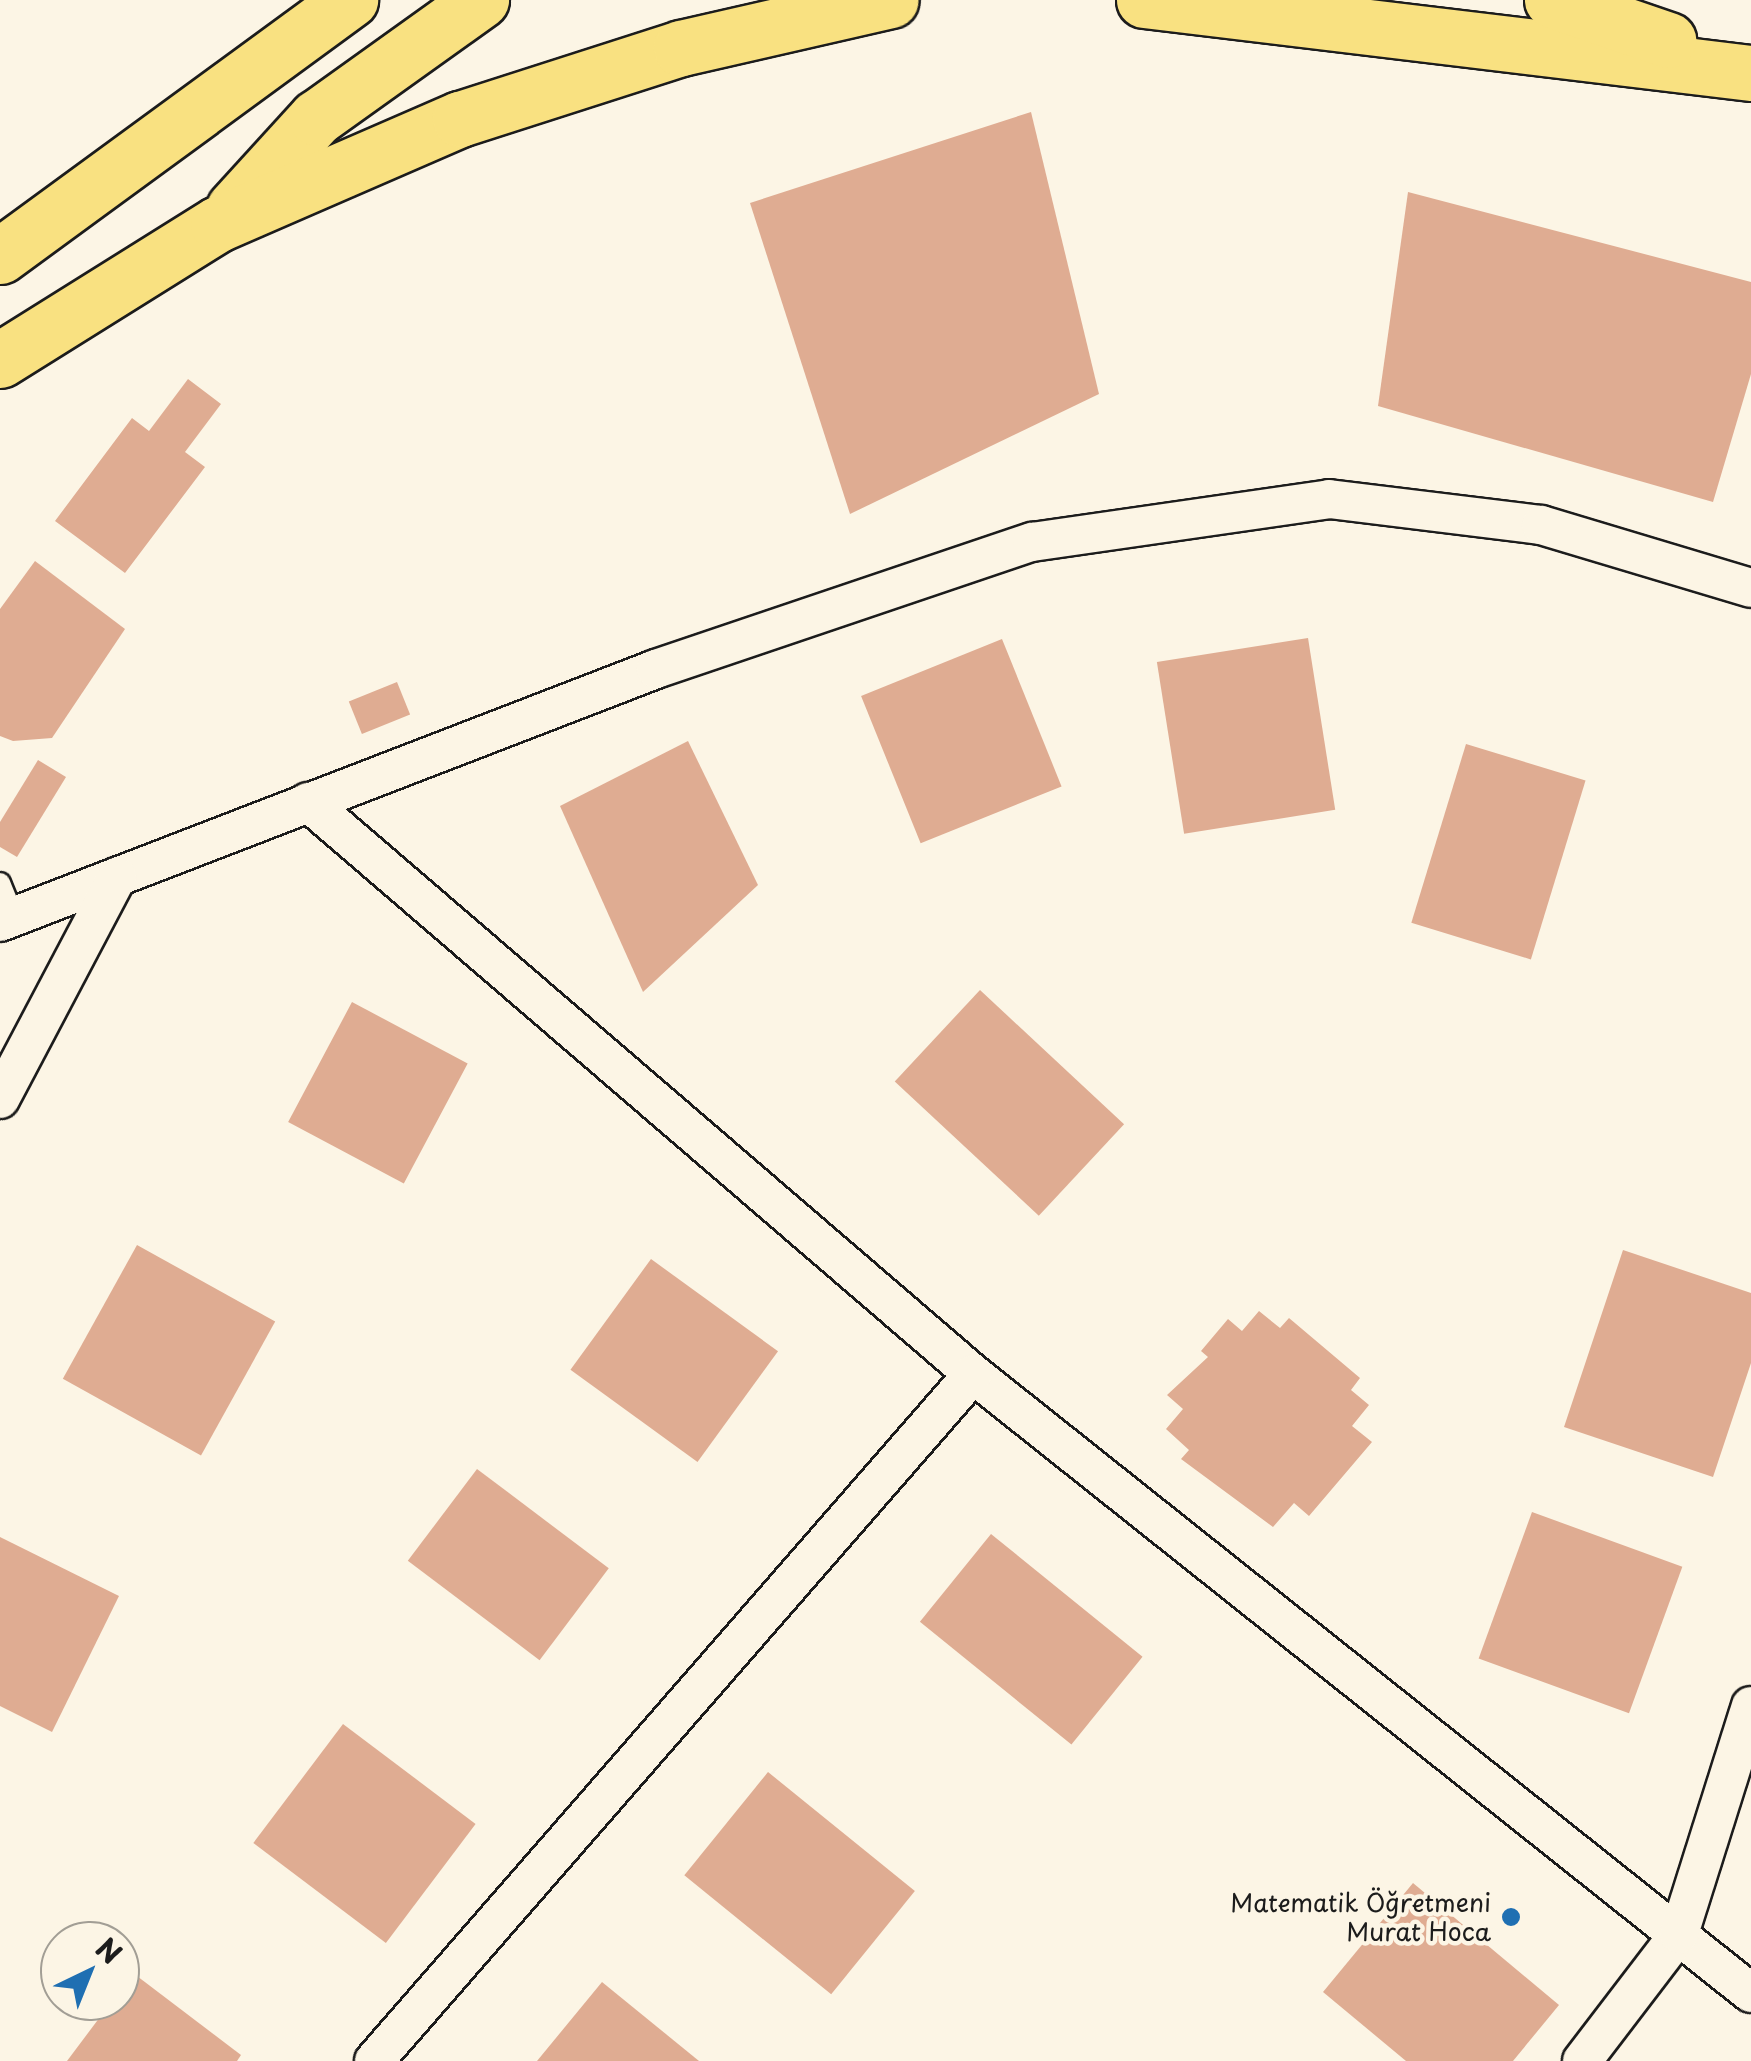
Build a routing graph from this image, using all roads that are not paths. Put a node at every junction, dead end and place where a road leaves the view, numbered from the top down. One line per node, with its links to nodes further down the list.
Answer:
1 (350, 0): 8 (main road)
2 (481, 0): 7 (main road)
3 (891, 0): 7 (main road)
4 (1144, 0): 6 (main road)
5 (1552, 0): 6 (main road)
6 (1751, 71)
7 (218, 224): 9 (main road)
8 (0, 256)
9 (0, 360)
10 (1750, 584): 11 (street)
11 (308, 802): 12 (street); 15 (street)
12 (116, 877): 13 (street); 14 (street)
13 (4, 907)
14 (0, 1099)
15 (972, 1374): 17 (street); 19 (street)
16 (1751, 1706): 17 (street)
17 (1679, 1934): 18 (street); 20 (street)
18 (1751, 1992)
19 (374, 2061)
20 (1582, 2061)

